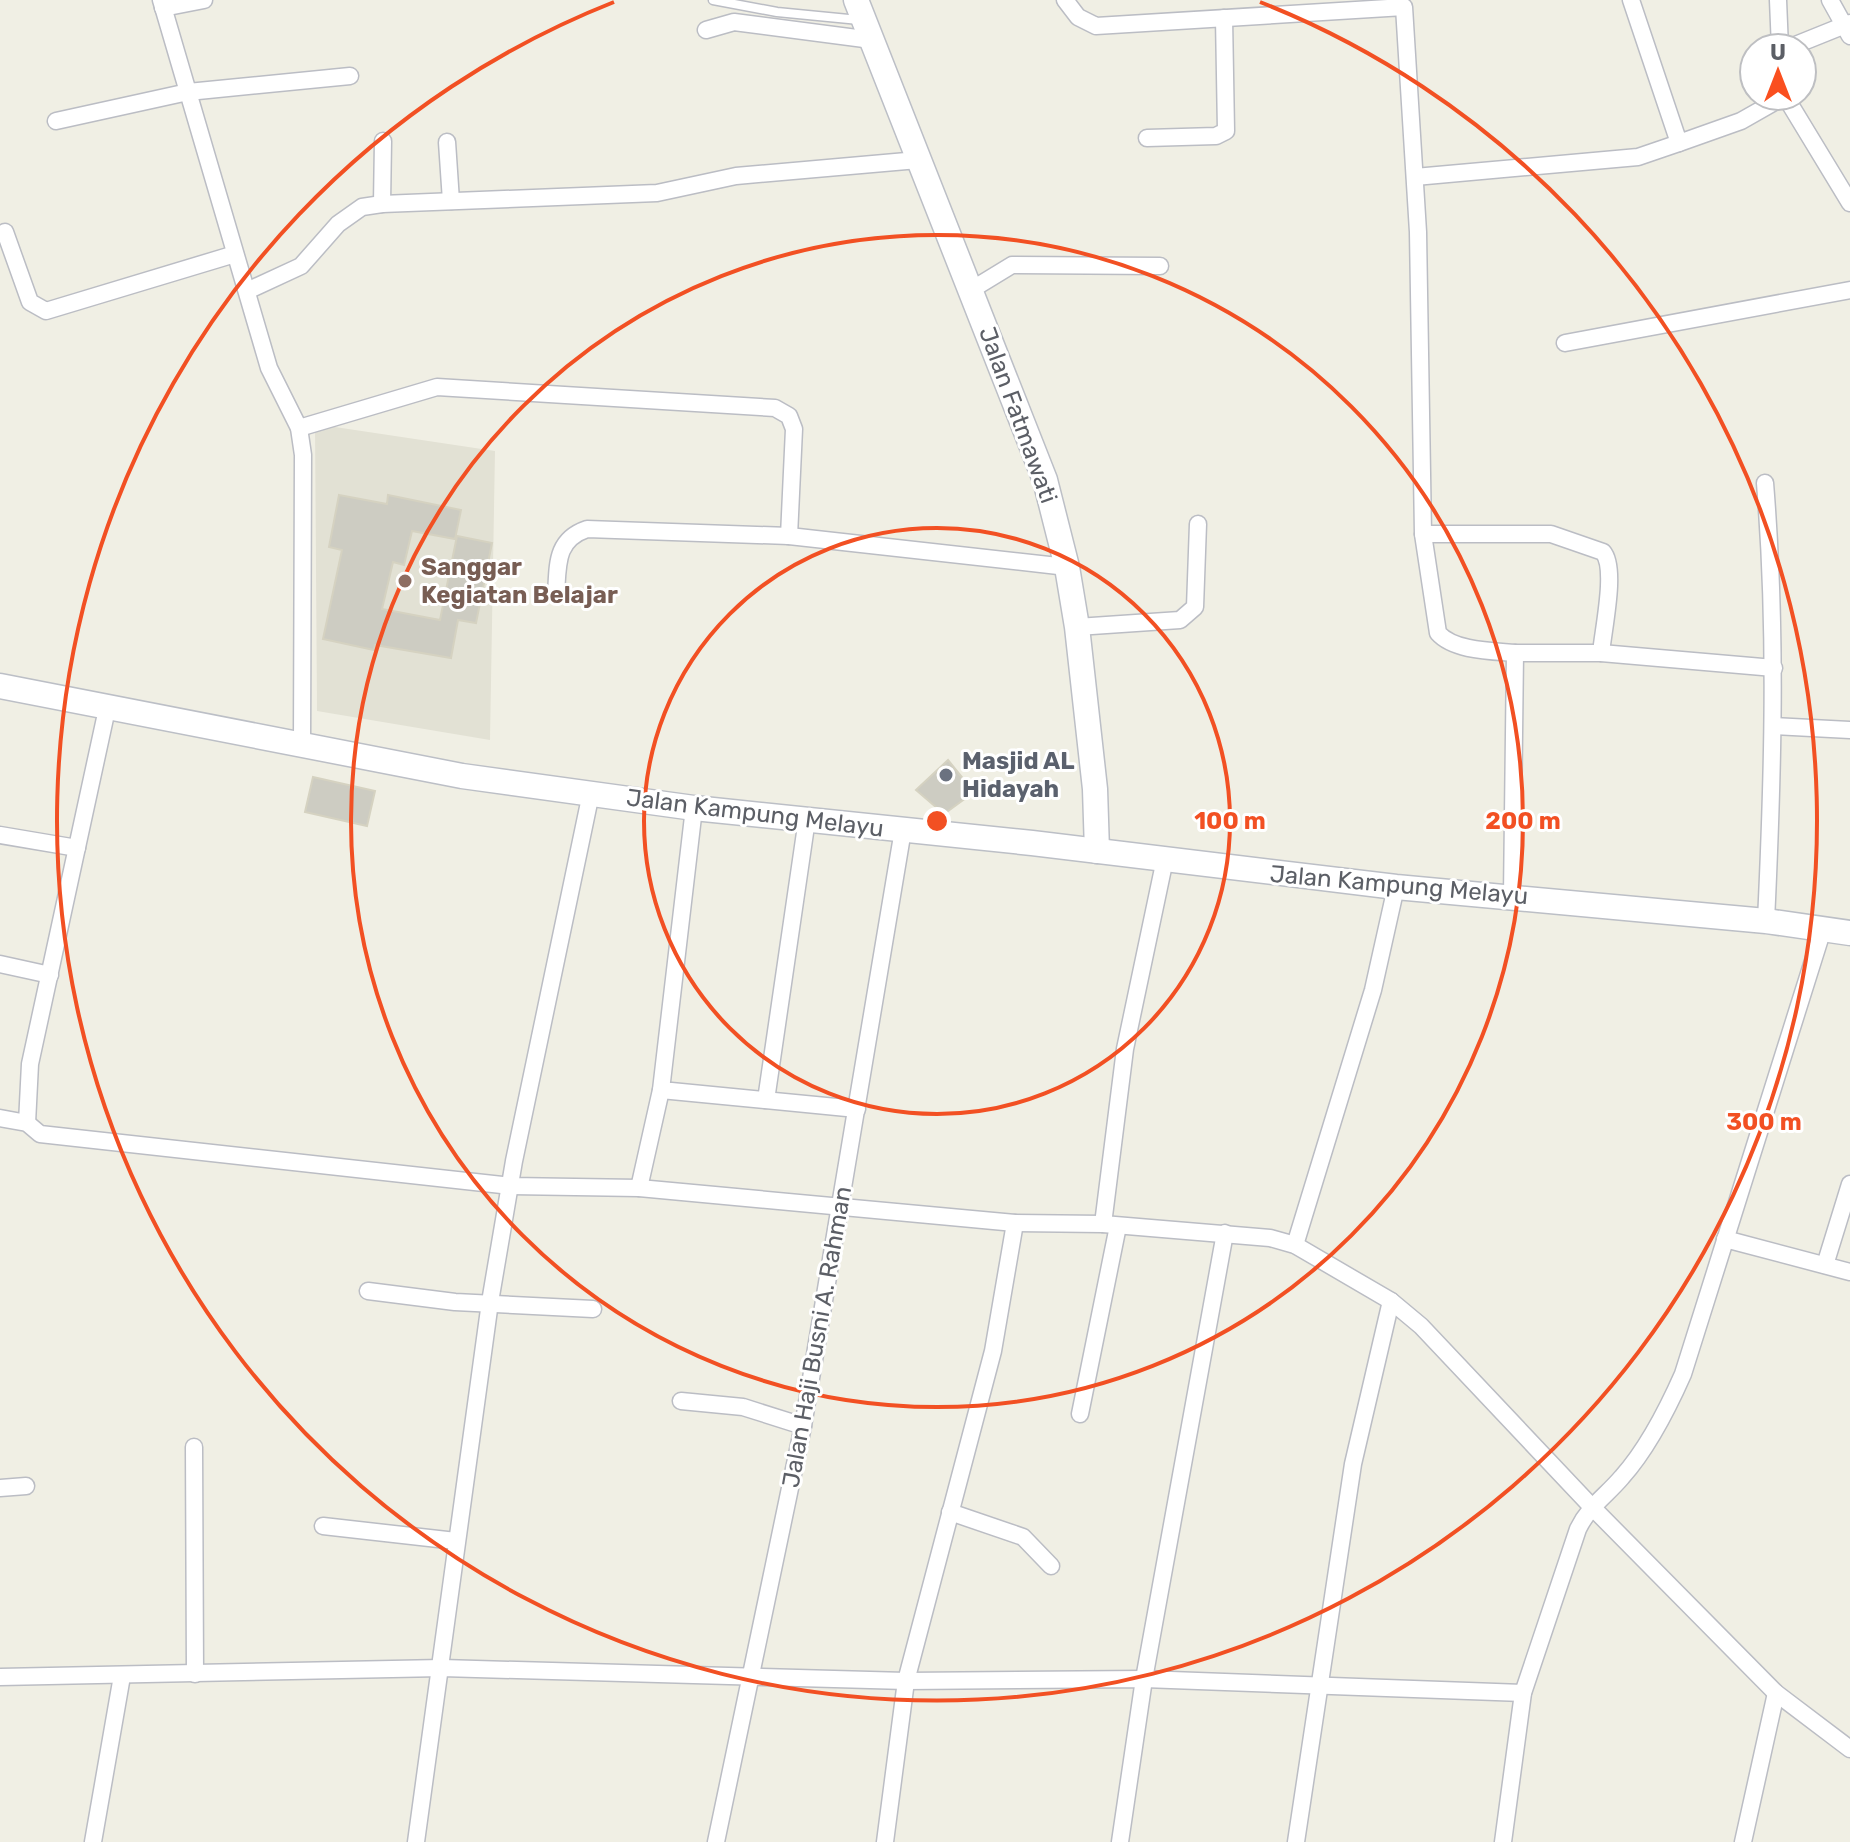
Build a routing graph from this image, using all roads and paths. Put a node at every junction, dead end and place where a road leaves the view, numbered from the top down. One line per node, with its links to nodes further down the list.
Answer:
1 (204, 0): 7 (street)
2 (713, 0): 9 (lane)
3 (1065, 0): 8 (street)
4 (1631, 0): 22 (street)
5 (1778, 0): 12 (street)
6 (1830, 0): 10 (street)
7 (162, 4): 15 (street)
8 (1224, 18): 19 (street); 24 (street)
9 (864, 20): 11 (street); 23 (main road, Jalan Fatmawati)
10 (1848, 28): 13 (street)
11 (706, 30)
12 (1779, 32)
13 (1818, 38)
14 (350, 76): 15 (street)
15 (188, 92): 18 (street); 29 (street)
16 (1757, 112): 22 (street)
17 (1795, 112): 26 (street)
18 (56, 121)
19 (1147, 138)
20 (383, 141): 27 (street)
21 (447, 142): 25 (street)
22 (1679, 143): 24 (street)
23 (918, 160): 25 (street); 31 (main road, Jalan Fatmawati)
24 (1415, 177): 38 (street)
25 (451, 201): 27 (street)
26 (1850, 203)
27 (382, 204): 33 (street)
28 (5, 232): 29 (street)
29 (235, 254): 33 (street)
30 (1160, 266): 31 (street)
31 (971, 290): 40 (main road, Jalan Fatmawati)
32 (1850, 290): 34 (street)
33 (247, 291): 35 (street)
34 (1565, 343)
35 (299, 428): 39 (street); 50 (street)
36 (1765, 483): 45 (street)
37 (1198, 524): 42 (street)
38 (1423, 534): 43 (street); 44 (street)
39 (789, 536): 40 (street); 41 (street)
40 (1067, 567): 42 (main road, Jalan Fatmawati)
41 (556, 595)
42 (1077, 627): 57 (main road, Jalan Fatmawati)
43 (1515, 653): 44 (street); 60 (street)
44 (1601, 653): 45 (street)
45 (1774, 668): 48 (street)
46 (0, 686): 47 (main road, Jalan Kampung Melayu)
47 (107, 709): 50 (main road, Jalan Kampung Melayu); 56 (street)
48 (1775, 726): 49 (street); 61 (street)
49 (1850, 730)
50 (302, 746): 51 (main road, Jalan Kampung Melayu)
51 (591, 793): 52 (main road, Jalan Kampung Melayu); 72 (street)
52 (694, 808): 53 (main road, Jalan Kampung Melayu); 66 (street)
53 (807, 819): 54 (main road, Jalan Kampung Melayu); 67 (street)
54 (903, 830): 57 (main road, Jalan Kampung Melayu); 68 (street, Jalan Haji Busni A. Rahman)
55 (0, 835): 56 (street)
56 (77, 848): 65 (street)
57 (1097, 851): 58 (main road, Jalan Kampung Melayu)
58 (1165, 859): 59 (main road, Jalan Kampung Melayu); 76 (street)
59 (1396, 887): 60 (main road, Jalan Kampung Melayu); 79 (street)
60 (1512, 896): 61 (main road, Jalan Kampung Melayu)
61 (1766, 921): 62 (main road, Jalan Kampung Melayu)
62 (1823, 929): 63 (main road, Jalan Kampung Melayu); 78 (street)
63 (1850, 933)
64 (0, 964): 65 (street)
65 (50, 975): 70 (street)
66 (661, 1090): 67 (street); 73 (street)
67 (766, 1100): 68 (street)
68 (857, 1109): 74 (street, Jalan Haji Busni A. Rahman)
69 (0, 1118): 70 (street)
70 (27, 1123): 72 (street)
71 (1850, 1184): 80 (street)
72 (511, 1186): 73 (street); 84 (street)
73 (639, 1188): 74 (street)
74 (841, 1204): 75 (street); 88 (street, Jalan Haji Busni A. Rahman)
75 (1015, 1223): 76 (street); 93 (street)
76 (1111, 1225): 77 (street); 87 (street)
77 (1225, 1233): 79 (street); 102 (street)
78 (1725, 1239): 80 (street); 92 (street)
79 (1295, 1245): 83 (street)
80 (1825, 1265): 81 (street)
81 (1850, 1272)
82 (368, 1291): 84 (street)
83 (1391, 1301): 92 (street); 104 (street)
84 (490, 1302): 85 (street); 95 (street)
85 (593, 1309)
86 (681, 1401): 88 (street)
87 (1080, 1414)
88 (803, 1426): 100 (street, Jalan Haji Busni A. Rahman)
89 (194, 1447): 98 (street)
90 (26, 1486): 91 (street)
91 (0, 1488)
92 (1591, 1506): 105 (street); 106 (street)
93 (950, 1512): 96 (street); 103 (street)
94 (323, 1526): 95 (street)
95 (456, 1541): 97 (street)
96 (1051, 1566)
97 (442, 1668): 98 (street); 100 (street); 109 (street)
98 (195, 1674): 99 (street)
99 (122, 1676): 101 (street); 108 (street)
100 (749, 1676): 103 (street); 110 (street, Jalan Haji Busni A. Rahman)
101 (0, 1677)
102 (1144, 1679): 103 (street); 104 (street); 112 (street)
103 (906, 1681): 111 (street)
104 (1318, 1686): 105 (street); 113 (street)
105 (1523, 1693): 114 (street)
106 (1776, 1693): 107 (street); 115 (street)
107 (1850, 1749)
108 (93, 1842)
109 (416, 1842)
110 (716, 1842)
111 (885, 1842)
112 (1120, 1842)
113 (1296, 1842)
114 (1503, 1842)
115 (1743, 1842)

